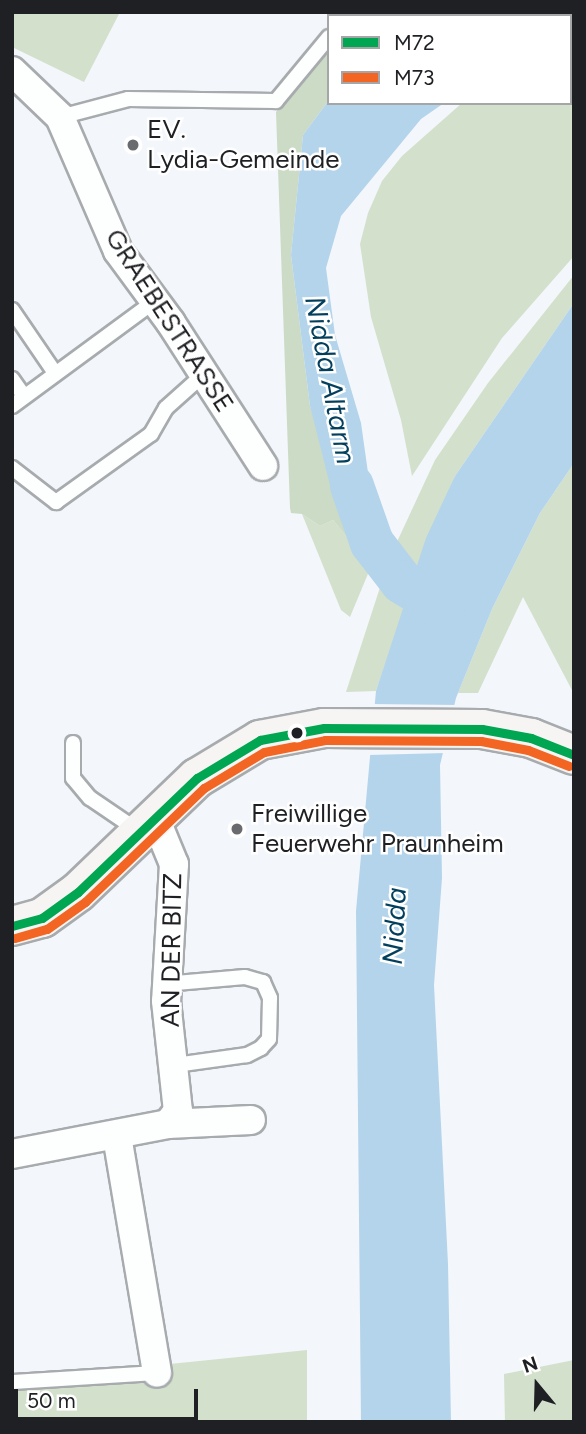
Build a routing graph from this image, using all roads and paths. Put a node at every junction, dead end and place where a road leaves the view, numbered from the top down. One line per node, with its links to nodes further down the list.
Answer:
1 (327, 39): 3 (lane)
2 (12, 71): 3 (street, GRAEBESTRASSE)
3 (60, 117): 4 (street, GRAEBESTRASSE)
4 (155, 301): 6 (lane); 7 (street, GRAEBESTRASSE)
5 (12, 310): 6 (lane)
6 (55, 373): 9 (lane)
7 (204, 374): 11 (street, GRAEBESTRASSE); 12 (lane)
8 (12, 379): 9 (lane)
9 (23, 395): 10 (lane)
10 (12, 406)
11 (263, 466)
12 (12, 468)
13 (73, 743): 15 (lane)
14 (574, 755): 15 (main road)
15 (148, 825): 16 (main road); 17 (street, AN DER BITZ)
16 (12, 926)
17 (167, 979): 18 (street, AN DER BITZ); 18 (lane)
18 (174, 1062): 20 (street, AN DER BITZ)
19 (251, 1120): 20 (street)
20 (168, 1124): 21 (street)
21 (117, 1136): 22 (street); 23 (street)
22 (12, 1154)
23 (157, 1373): 24 (lane)
24 (12, 1382)

